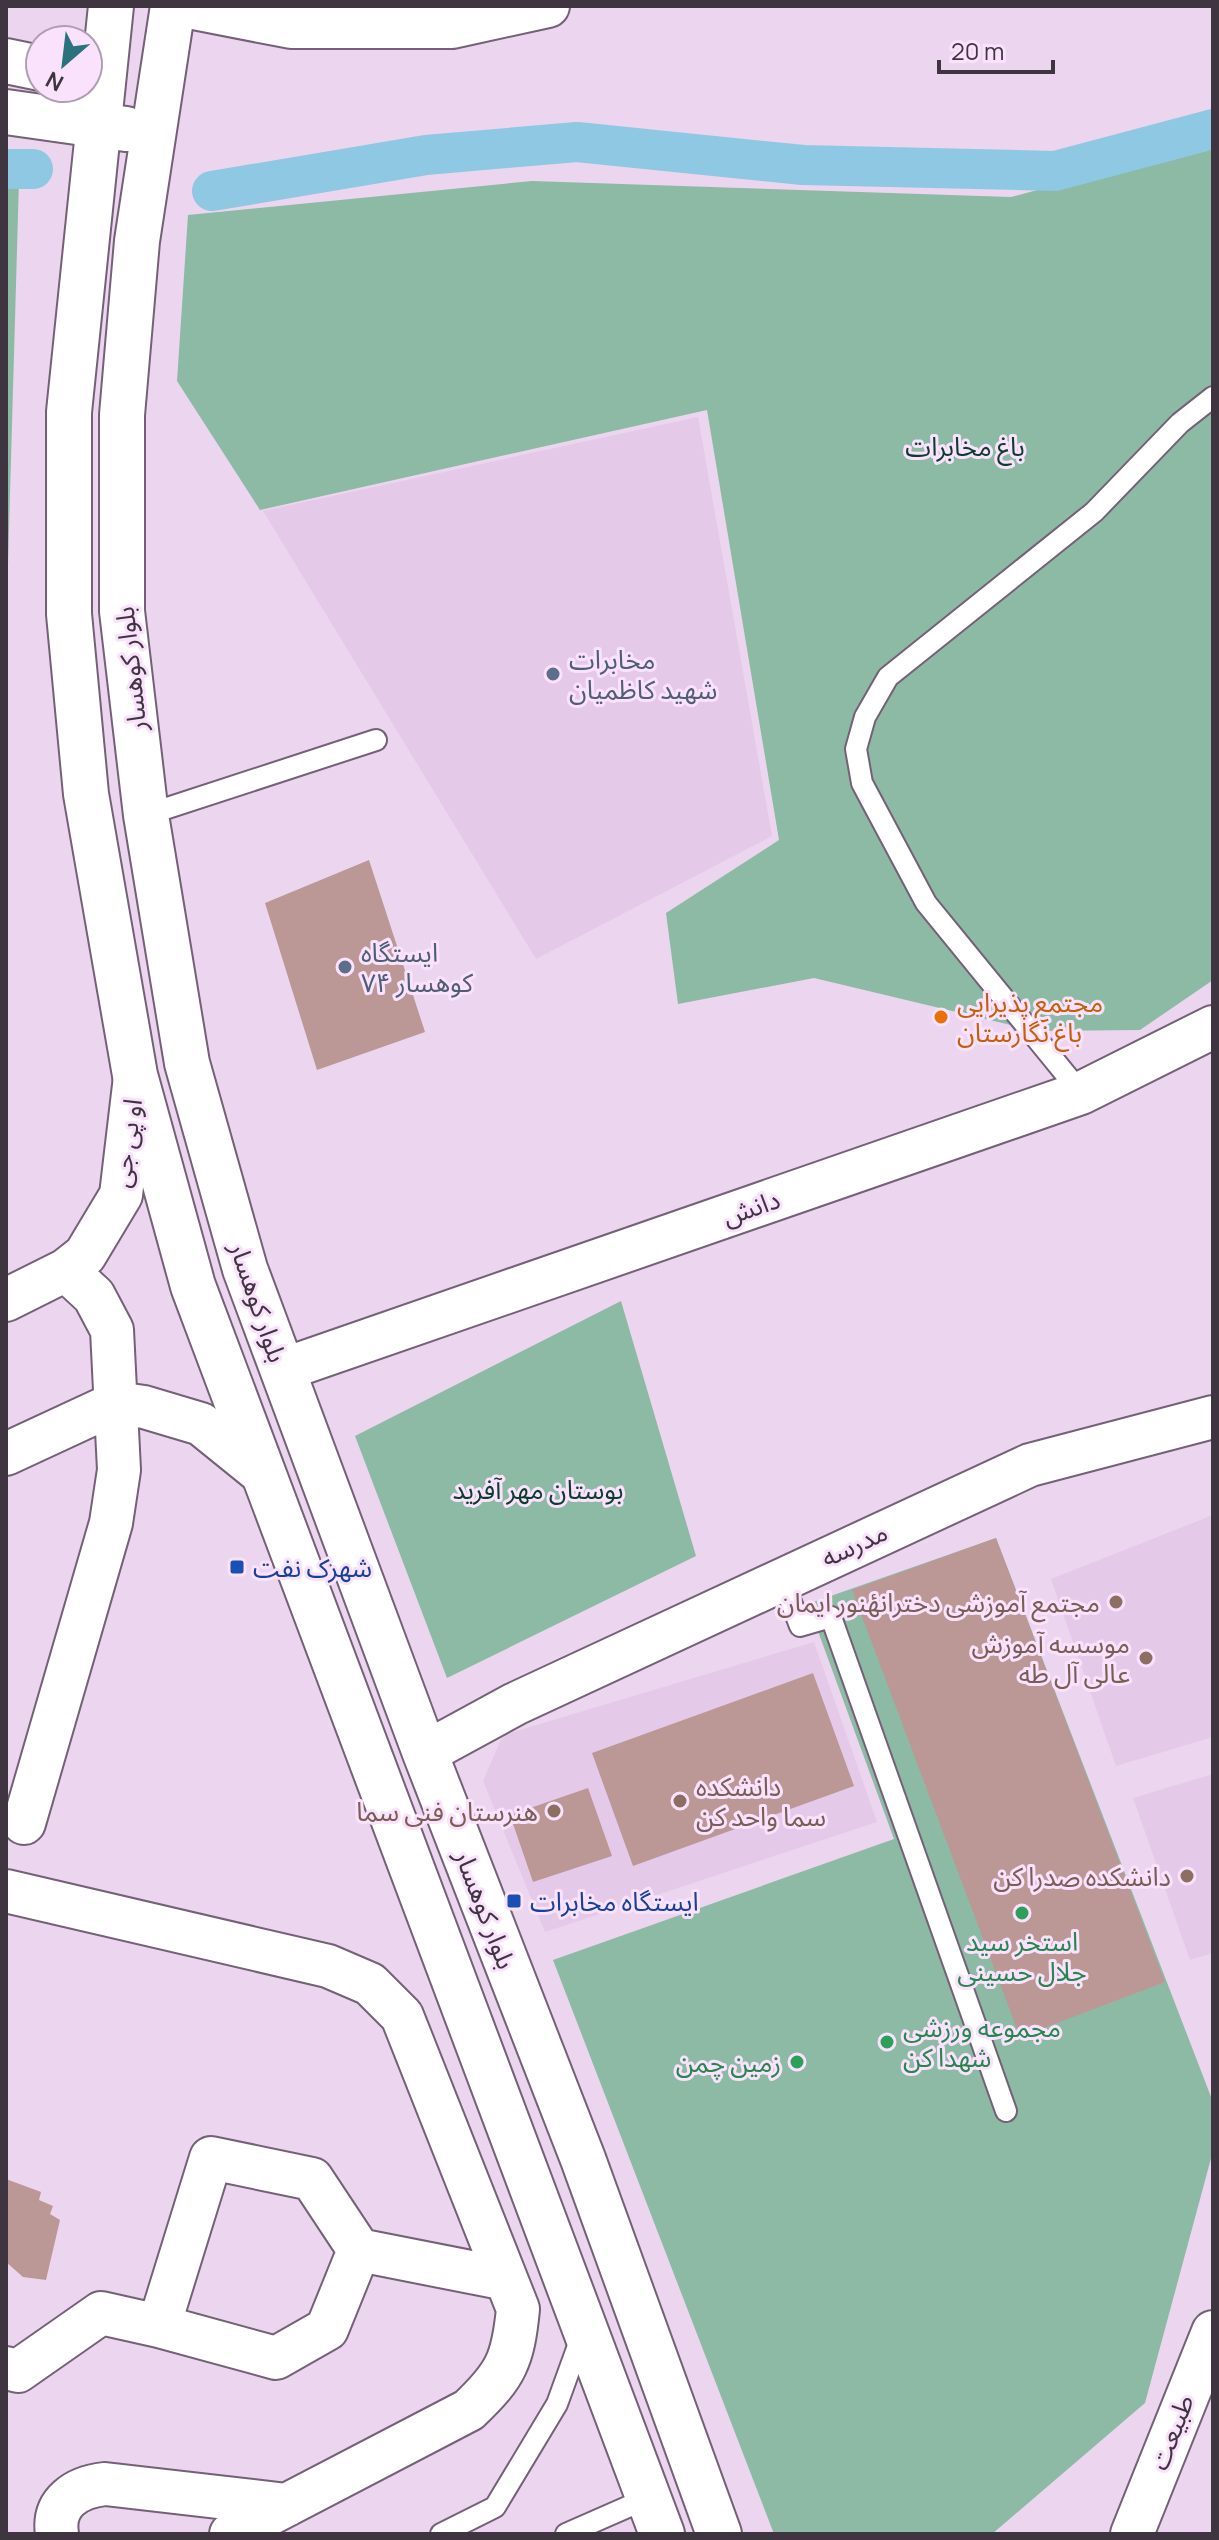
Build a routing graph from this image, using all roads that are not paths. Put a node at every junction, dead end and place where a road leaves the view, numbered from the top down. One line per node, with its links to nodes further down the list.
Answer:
1 (111, 6): 5 (main road, بلوار کوهسار)
2 (173, 6): 7 (main road, بلوار کوهسار)
3 (183, 6): 4 (street)
4 (548, 6)
5 (104, 38)
6 (104, 80): 7 (main road)
7 (160, 89): 11 (main road, بلوار کوهسار)
8 (96, 104): 10 (main road, بلوار کوهسار)
9 (6, 112): 10 (main road)
10 (97, 123): 11 (main road); 16 (main road, بلوار کوهسار)
11 (151, 133): 14 (main road, بلوار کوهسار)
12 (1213, 397): 17 (lane)
13 (376, 740): 14 (lane)
14 (146, 815): 20 (main road, بلوار کوهسار)
15 (1213, 1027): 17 (street, دانش)
16 (135, 1075): 18 (street, او پی جی); 24 (main road, بلوار کوهسار)
17 (1081, 1093): 20 (street, دانش)
18 (66, 1270): 19 (street, او پی جی); 21 (street)
19 (6, 1300)
20 (282, 1370): 26 (main road, بلوار کوهسار)
21 (116, 1403): 23 (street); 24 (street); 27 (street)
22 (1213, 1417): 25 (street, مدرسه)
23 (6, 1454)
24 (264, 1475): 33 (main road, بلوار کوهسار)
25 (782, 1578): 26 (street, مدرسه); 29 (lane)
26 (425, 1753): 36 (main road, بلوار کوهسار)
27 (24, 1823)
28 (6, 1891): 31 (street)
29 (1006, 2111)
30 (359, 2250): 31 (street); 32 (street); 32 (street)
31 (506, 2279): 37 (street)
32 (159, 2326): 35 (street)
33 (585, 2327): 38 (main road, بلوار کوهسار); 41 (lane)
34 (1213, 2332): 44 (street, طبیعت)
35 (6, 2368)
36 (699, 2479): 38 (main road); 43 (main road, بلوار کوهسار)
37 (287, 2505): 39 (street); 40 (street)
38 (655, 2516): 42 (lane)
39 (57, 2534)
40 (231, 2534)
41 (441, 2534)
42 (566, 2534)
43 (719, 2534)
44 (1132, 2534)

